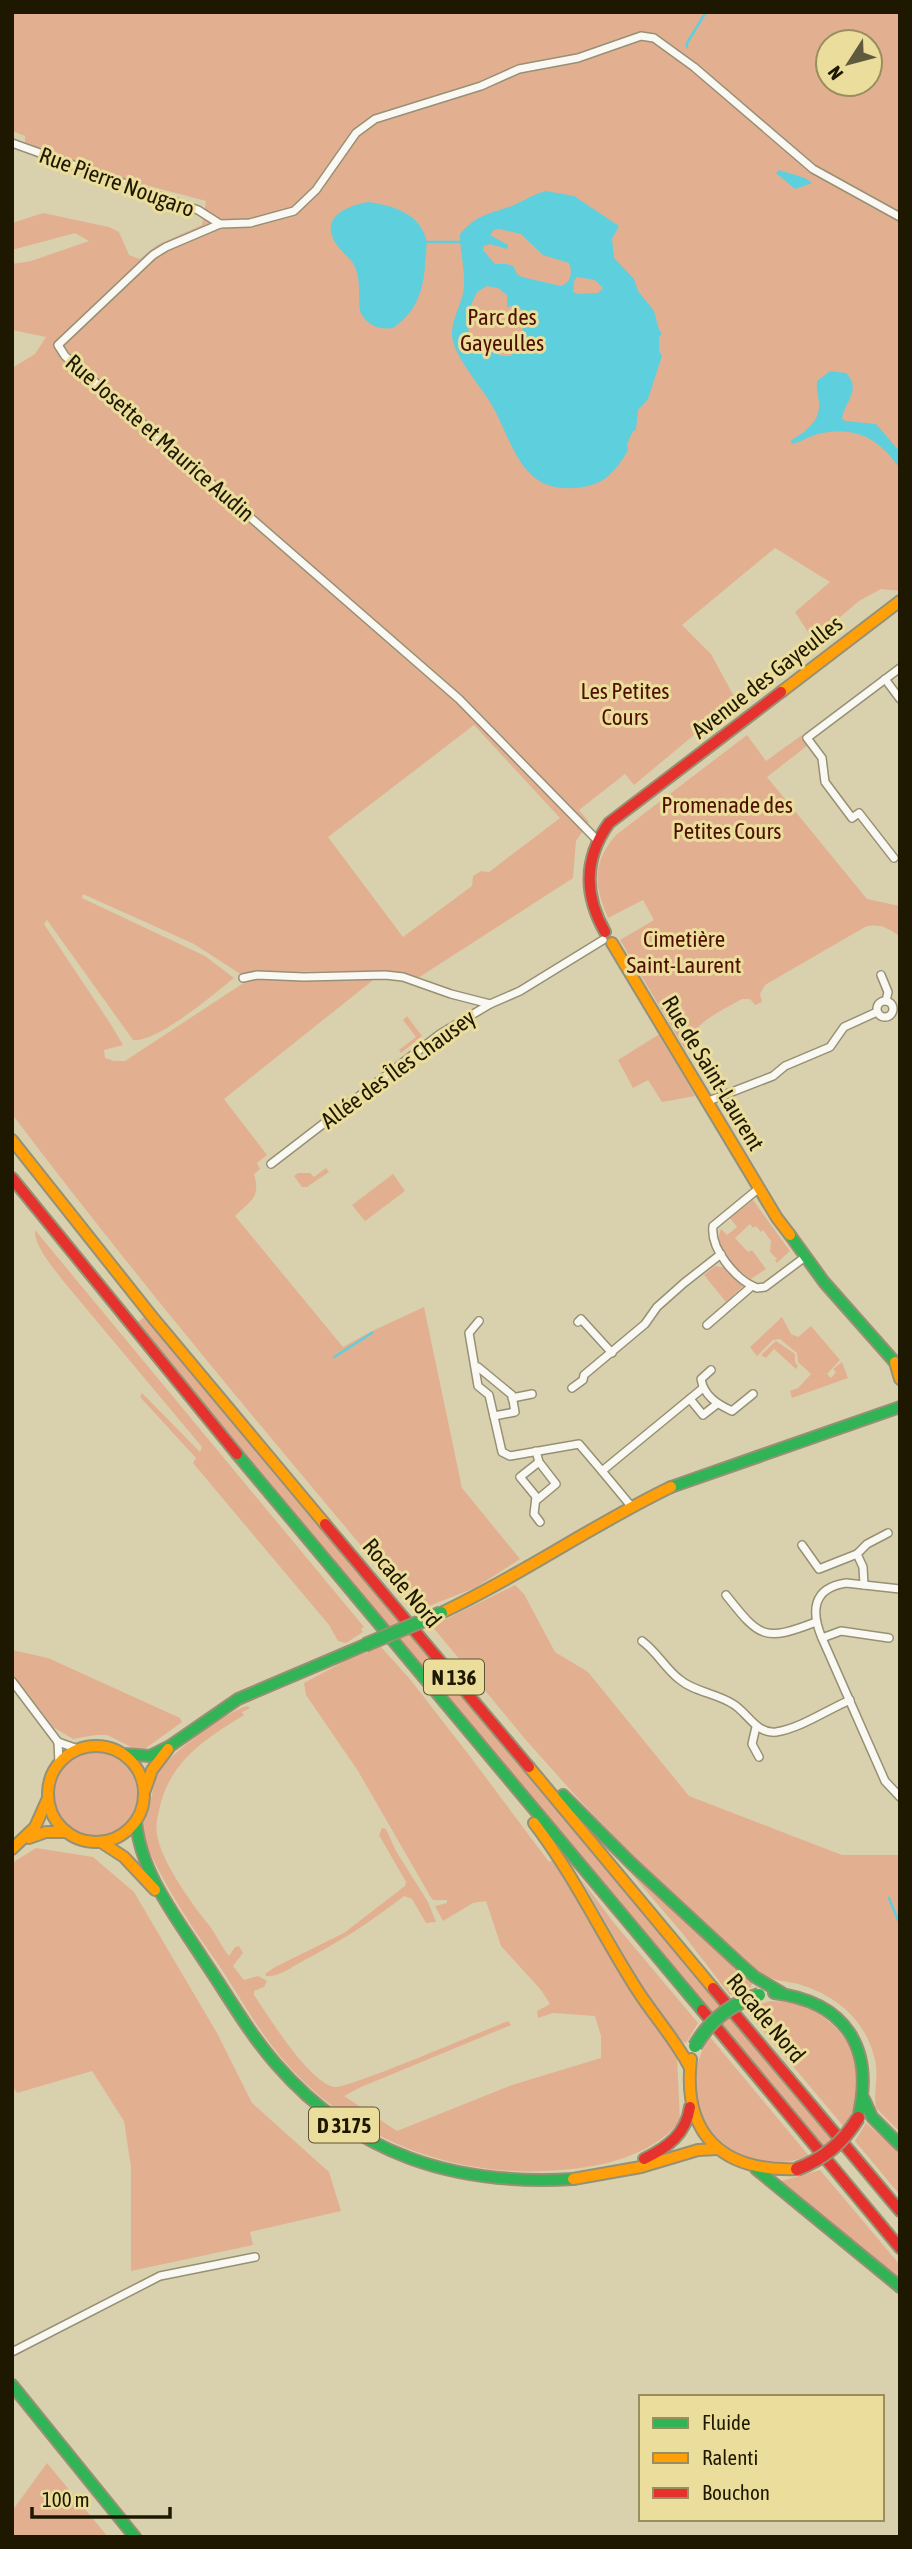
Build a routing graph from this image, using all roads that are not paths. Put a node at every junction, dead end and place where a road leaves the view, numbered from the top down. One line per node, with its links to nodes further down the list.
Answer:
1 (12, 143): 3 (street, Rue Pierre Nougaro)
2 (900, 217): 3 (street, Rue Josette et Maurice Audin)
3 (220, 224): 8 (street, Rue Josette et Maurice Audin)
4 (900, 601): 8 (main road, Avenue des Gayeulles)
5 (900, 668): 6 (street)
6 (885, 679): 7 (street); 9 (street)
7 (900, 699)
8 (597, 840): 10 (main road, Rue de Saint-Laurent)
9 (894, 858)
10 (607, 939): 14 (street, Allée des Îles Chausey); 17 (main road, Rue de Saint-Laurent)
11 (881, 975): 13 (street)
12 (243, 978): 14 (street)
13 (886, 1001): 15 (street); 16 (street)
14 (490, 1004): 19 (street, Allée des Îles Chausey)
15 (877, 1012): 16 (street); 17 (street)
16 (896, 1012)
17 (706, 1102): 21 (main road, Rue de Saint-Laurent)
18 (12, 1140): 55 (main road, Rocade Nord / N 136)
19 (271, 1164)
20 (12, 1178): 60 (main road, Rocade Nord / N 136)
21 (758, 1189): 22 (street); 23 (main road, Rue de Saint-Laurent)
22 (721, 1254): 24 (street); 28 (street)
23 (805, 1257): 24 (street); 29 (main road, Rue de Saint-Laurent)
24 (752, 1286): 27 (street)
25 (479, 1321): 30 (street)
26 (578, 1322): 28 (street)
27 (708, 1325)
28 (612, 1353): 33 (street)
29 (897, 1365): 32 (main road, Rue de Saint-Laurent)
30 (475, 1370): 37 (street); 42 (street)
31 (710, 1370): 34 (street)
32 (900, 1379)
33 (572, 1388)
34 (703, 1388): 38 (street); 40 (street)
35 (532, 1394): 37 (street)
36 (753, 1394): 40 (street)
37 (512, 1398): 42 (street)
38 (690, 1399): 40 (street); 45 (street)
39 (900, 1399): 41 (main road)
40 (717, 1404)
41 (897, 1408): 47 (main road)
42 (494, 1416): 43 (street)
43 (536, 1451): 44 (street); 45 (street)
44 (539, 1462): 46 (street); 46 (street)
45 (603, 1471): 47 (street)
46 (536, 1497): 48 (street)
47 (631, 1506): 65 (main road, bridge)
48 (540, 1522)
49 (888, 1533): 51 (street)
50 (802, 1545): 51 (street)
51 (857, 1554): 52 (street)
52 (864, 1585): 53 (street); 56 (street)
53 (900, 1589)
54 (726, 1595): 56 (street)
55 (395, 1608): 79 (main road); 87 (main road, Rocade Nord / N 136)
56 (816, 1622): 57 (street)
57 (822, 1638): 58 (street); 62 (street)
58 (889, 1638)
59 (642, 1641): 63 (street)
60 (412, 1663): 80 (main road); 88 (main road, Rocade Nord / N 136)
61 (12, 1681): 64 (street)
62 (850, 1700): 63 (street); 71 (street)
63 (756, 1727): 68 (street)
64 (58, 1742): 66 (street); 69 (street)
65 (170, 1746): 67 (main road); 70 (main road)
66 (78, 1748): 67 (main road); 69 (main road)
67 (124, 1754): 70 (main road)
68 (759, 1757)
69 (59, 1763): 72 (main road)
70 (144, 1791): 73 (main road)
71 (900, 1797)
72 (48, 1798): 74 (main road); 75 (main road)
73 (136, 1821): 76 (main road); 78 (main road, D 3175)
74 (66, 1832): 75 (main road); 76 (main road)
75 (26, 1839): 77 (main road)
76 (101, 1842): 78 (main road, D 3175)
77 (12, 1849)
78 (172, 1910): 86 (main road, D 3175)
79 (782, 1993): 80 (main road, bridge); 81 (main road)
80 (689, 2066): 82 (main road)
81 (864, 2099): 83 (main road); 85 (main road, bridge)
82 (691, 2105): 84 (main road); 86 (main road, D 3175)
83 (900, 2145)
84 (718, 2149): 85 (main road); 86 (main road)
85 (755, 2168): 90 (main road)
86 (610, 2172)
87 (900, 2211)
88 (900, 2248)
89 (255, 2257): 91 (street)
90 (900, 2287)
91 (12, 2351)
92 (12, 2385): 93 (main road)
93 (135, 2537)

